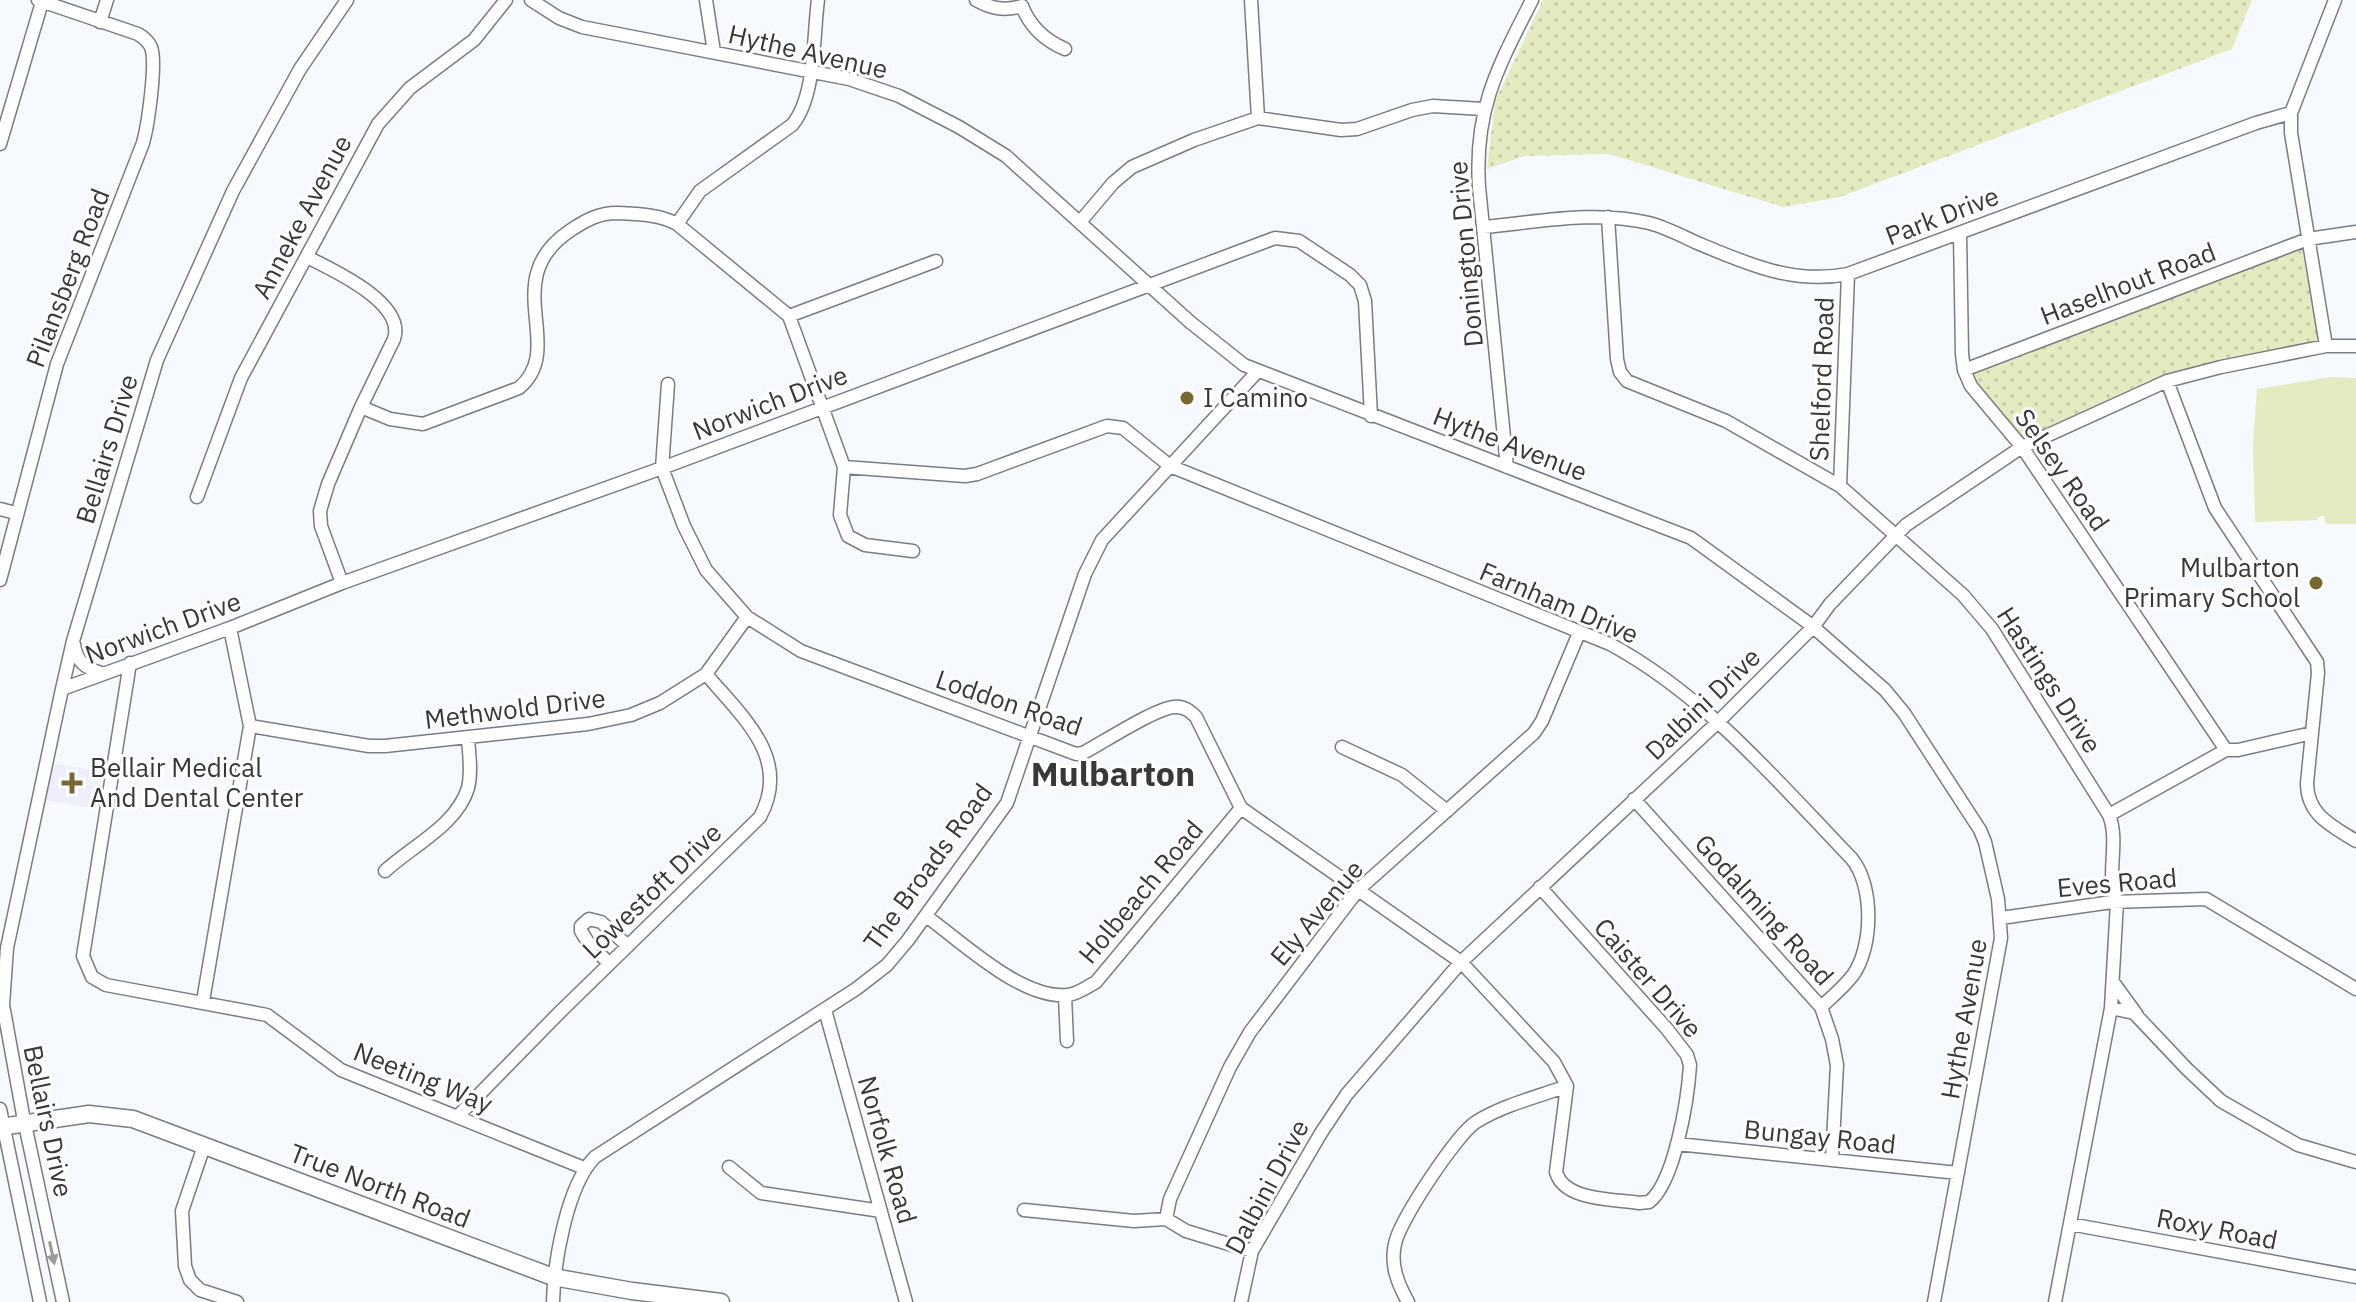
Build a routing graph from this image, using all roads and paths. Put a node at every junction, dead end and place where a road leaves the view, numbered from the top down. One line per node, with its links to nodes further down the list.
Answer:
1 (107, 0): 13 (street)
2 (347, 0): 59 (street, Bellairs Drive)
3 (506, 0): 28 (street, Anneke Avenue)
4 (531, 0): 15 (street, Hythe Avenue)
5 (706, 0): 15 (street)
6 (818, 0): 16 (street)
7 (976, 0): 12 (street)
8 (1251, 0): 19 (street)
9 (2335, 0): 18 (street)
10 (40, 1): 13 (street); 20 (street)
11 (1528, 2): 17 (street, Donington Drive)
12 (1028, 3): 14 (street)
13 (100, 22): 50 (street, Pilansberg Road)
14 (1065, 49)
15 (714, 52): 16 (street, Hythe Avenue)
16 (812, 71): 22 (street, Hythe Avenue); 23 (street)
17 (1483, 109): 19 (street); 24 (street, Donington Drive)
18 (2291, 113): 26 (street, Park Drive); 27 (street)
19 (1258, 118): 22 (street)
20 (0, 144)
21 (1608, 217): 24 (street, Park Drive); 30 (street, Park Drive); 47 (street, Hastings Drive)
22 (1080, 222): 31 (street, Hythe Avenue)
23 (677, 224): 32 (street); 40 (street)
24 (1484, 227): 45 (street, Donington Drive)
25 (2356, 232): 27 (street, Haselhout Road)
26 (1960, 233): 30 (street, Park Drive); 35 (street)
27 (2308, 239): 33 (street); 35 (street, Haselhout Road)
28 (307, 257): 40 (street); 48 (street, Anneke Avenue)
29 (936, 261): 32 (street)
30 (1848, 274): 47 (street, Shelford Road)
31 (1149, 285): 36 (street, Hythe Avenue); 39 (street, Norwich Drive); 41 (street, Norwich Drive)
32 (789, 316): 39 (street)
33 (2326, 346): 34 (street, Dalbini Drive); 37 (street, Dalbini Drive)
34 (2356, 346)
35 (1964, 370): 42 (street, Selsey Road)
36 (1257, 372): 41 (street, Hythe Avenue); 43 (street, The Broads Road)
37 (2167, 381): 42 (street, Dalbini Drive); 66 (street)
38 (668, 384): 46 (street, Loddon Road)
39 (823, 406): 44 (street); 46 (street, Norwich Drive)
40 (361, 407): 54 (street)
41 (1371, 416): 45 (street, Hythe Avenue)
42 (2022, 447): 51 (street, Dalbini Drive); 70 (street, Selsey Road)
43 (1170, 466): 44 (street, Farnham Drive); 58 (street, Farnham Drive); 68 (street, The Broads Road)
44 (844, 467): 52 (street)
45 (1507, 467): 56 (street, Hythe Avenue)
46 (662, 468): 54 (street, Norwich Drive); 55 (street, Loddon Road)
47 (1840, 486): 51 (street, Hastings Drive)
48 (197, 497)
49 (0, 509): 50 (street)
50 (16, 513): 53 (street, Pilansberg Road)
51 (1896, 534): 56 (street, Dalbini Drive); 74 (street, Hastings Drive)
52 (913, 551)
53 (0, 580)
54 (342, 583): 57 (street, Norwich Drive)
55 (747, 617): 62 (street, Methwold Drive); 68 (street, Loddon Road)
56 (1813, 627): 64 (street, Dalbini Drive); 81 (street, Hythe Avenue)
57 (230, 628): 60 (street, Norwich Drive); 65 (street)
58 (1579, 633): 64 (street, Farnham Drive); 73 (street, Ely Avenue)
59 (73, 641): 61 (street); 63 (street, Bellairs Drive)
60 (130, 663): 61 (street, Norwich Drive); 90 (street, Neeting Way)
61 (101, 673): 63 (street, Norwich Drive)
62 (706, 674): 67 (street, Methwold Drive); 82 (street, Lowestoft Drive)
63 (62, 689): 83 (street, Bellairs Drive)
64 (1719, 721): 71 (street, Dalbini Drive); 91 (street, Farnham Drive)
65 (250, 726): 67 (street, Methwold Drive); 90 (street)
66 (2312, 733): 70 (street); 75 (street)
67 (468, 738): 76 (street)
68 (1030, 738): 72 (street, Loddon Road); 80 (street, The Broads Road)
69 (1342, 747): 73 (street)
70 (2226, 750): 74 (street)
71 (1634, 799): 77 (street, Dalbini Drive); 91 (street, Godalming Road)
72 (1241, 808): 78 (street, Loddon Road); 89 (street, Holbeach Road)
73 (1447, 811): 78 (street, Ely Avenue)
74 (2109, 815): 79 (street, Hastings Drive)
75 (2356, 841)
76 (385, 871)
77 (1540, 887): 84 (street, Dalbini Drive); 100 (street, Caister Drive)
78 (1358, 890): 84 (street, Loddon Road); 109 (street, Ely Avenue)
79 (2117, 902): 81 (street, Eves Road); 87 (street, Hastings Drive); 88 (street, Eves Road)
80 (926, 916): 89 (street); 93 (street, The Broads Road)
81 (2001, 918): 106 (street, Hythe Avenue)
82 (628, 946): 85 (street, Lowestoft Drive); 85 (street)
83 (3, 953): 86 (street, Bellairs Drive)
84 (1461, 962): 96 (street, Loddon Road); 111 (street, Dalbini Drive)
85 (609, 963): 97 (street, Lowestoft Drive)
86 (2, 977): 99 (street, Bellairs Drive)
87 (2113, 982): 92 (street, Hastings Drive); 94 (street)
88 (2356, 989)
89 (1065, 996): 95 (street)
90 (203, 1001): 97 (street, Neeting Way)
91 (1821, 1007): 102 (street, Godalming Road)
92 (2111, 1008): 94 (street); 110 (street, Hastings Drive)
93 (825, 1010): 105 (street, The Broads Road); 108 (street, Norfolk Road)
94 (2137, 1015): 103 (street)
95 (1067, 1041)
96 (1567, 1086): 100 (street, Caister Drive); 121 (street)
97 (458, 1116): 105 (street, Neeting Way)
98 (1, 1121): 99 (main road, True North Road); 114 (street, Bellairs Drive)
99 (24, 1122): 101 (main road, True North Road); 115 (street, Bellairs Drive, one-way to 115)
100 (1677, 1144): 102 (street, Bungay Road)
101 (204, 1146): 112 (main road, True North Road); 116 (street)
102 (1832, 1160): 106 (street, Bungay Road)
103 (2356, 1162)
104 (729, 1167): 108 (street)
105 (584, 1168): 112 (street)
106 (1958, 1173): 122 (street, Hythe Avenue)
107 (1024, 1210): 109 (street)
108 (881, 1211): 119 (street, Norfolk Road)
109 (1166, 1219): 111 (street)
110 (2070, 1224): 113 (street, Roxy Road); 123 (street, Hastings Drive)
111 (1252, 1251): 120 (street, Dalbini Drive)
112 (553, 1277): 117 (street); 118 (main road, True North Road)
113 (2356, 1277)
114 (40, 1302)
115 (63, 1302)
116 (237, 1302)
117 (553, 1302)
118 (721, 1302)
119 (906, 1302)
120 (1241, 1302)
121 (1408, 1302)
122 (1934, 1302)
123 (2055, 1302)

